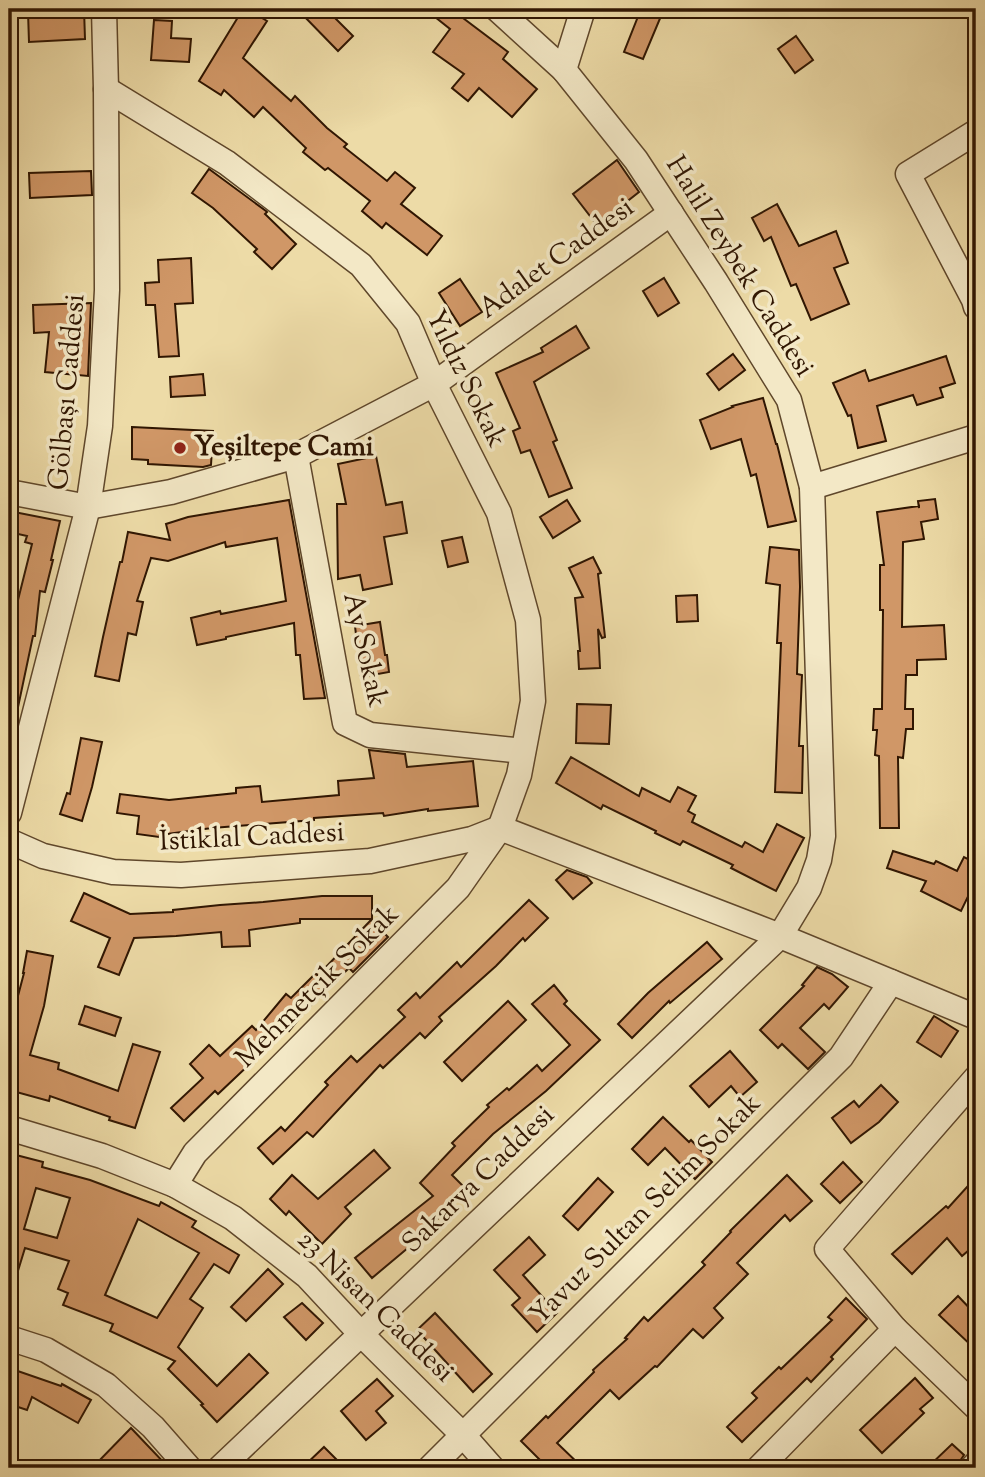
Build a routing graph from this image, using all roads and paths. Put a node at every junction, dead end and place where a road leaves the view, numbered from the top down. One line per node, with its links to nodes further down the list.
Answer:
1 (104, 9): 5 (street, Gölbaşı Caddesi)
2 (497, 9): 4 (street, Halil Zeybek Caddesi)
3 (583, 9): 4 (street)
4 (564, 70): 7 (street, Halil Zeybek Caddesi)
5 (106, 89): 9 (street, Yıldız Sokak); 14 (street, Gölbaşı Caddesi)
6 (976, 132): 8 (street)
7 (671, 213): 9 (street, Adalet Caddesi); 12 (street, Halil Zeybek Caddesi)
8 (976, 307)
9 (434, 384): 11 (street, Adalet Caddesi); 15 (street, Yıldız Sokak)
10 (976, 438): 12 (street)
11 (296, 456): 14 (street, Adalet Caddesi); 15 (street, Ay Sokak)
12 (812, 487): 19 (street, Halil Zeybek Caddesi)
13 (9, 492): 14 (street, Adalet Caddesi)
14 (88, 507): 16 (street, Gölbaşı Caddesi)
15 (523, 751): 17 (street, Yıldız Sokak)
16 (9, 813)
17 (500, 828): 18 (street, İstiklal Caddesi); 19 (street); 24 (street, Mehmetçik Sokak)
18 (9, 841)
19 (780, 936): 20 (street); 26 (street, Sakarya Caddesi)
20 (891, 982): 21 (street); 29 (street, Yavuz Sultan Selim Sokak)
21 (976, 1017)
22 (976, 1078): 25 (street)
23 (9, 1128): 24 (street, 23 Nisan Caddesi)
24 (175, 1185): 26 (street, 23 Nisan Caddesi)
25 (895, 1329): 28 (street); 35 (street)
26 (361, 1334): 29 (street, 23 Nisan Caddesi); 32 (street, Sakarya Caddesi)
27 (9, 1338): 31 (street)
28 (976, 1407)
29 (463, 1435): 33 (street, Yavuz Sultan Selim Sokak); 34 (street, 23 Nisan Caddesi)
30 (976, 1464): 36 (street)
31 (189, 1468)
32 (220, 1468)
33 (430, 1468)
34 (492, 1468)
35 (759, 1468)
36 (972, 1468)

